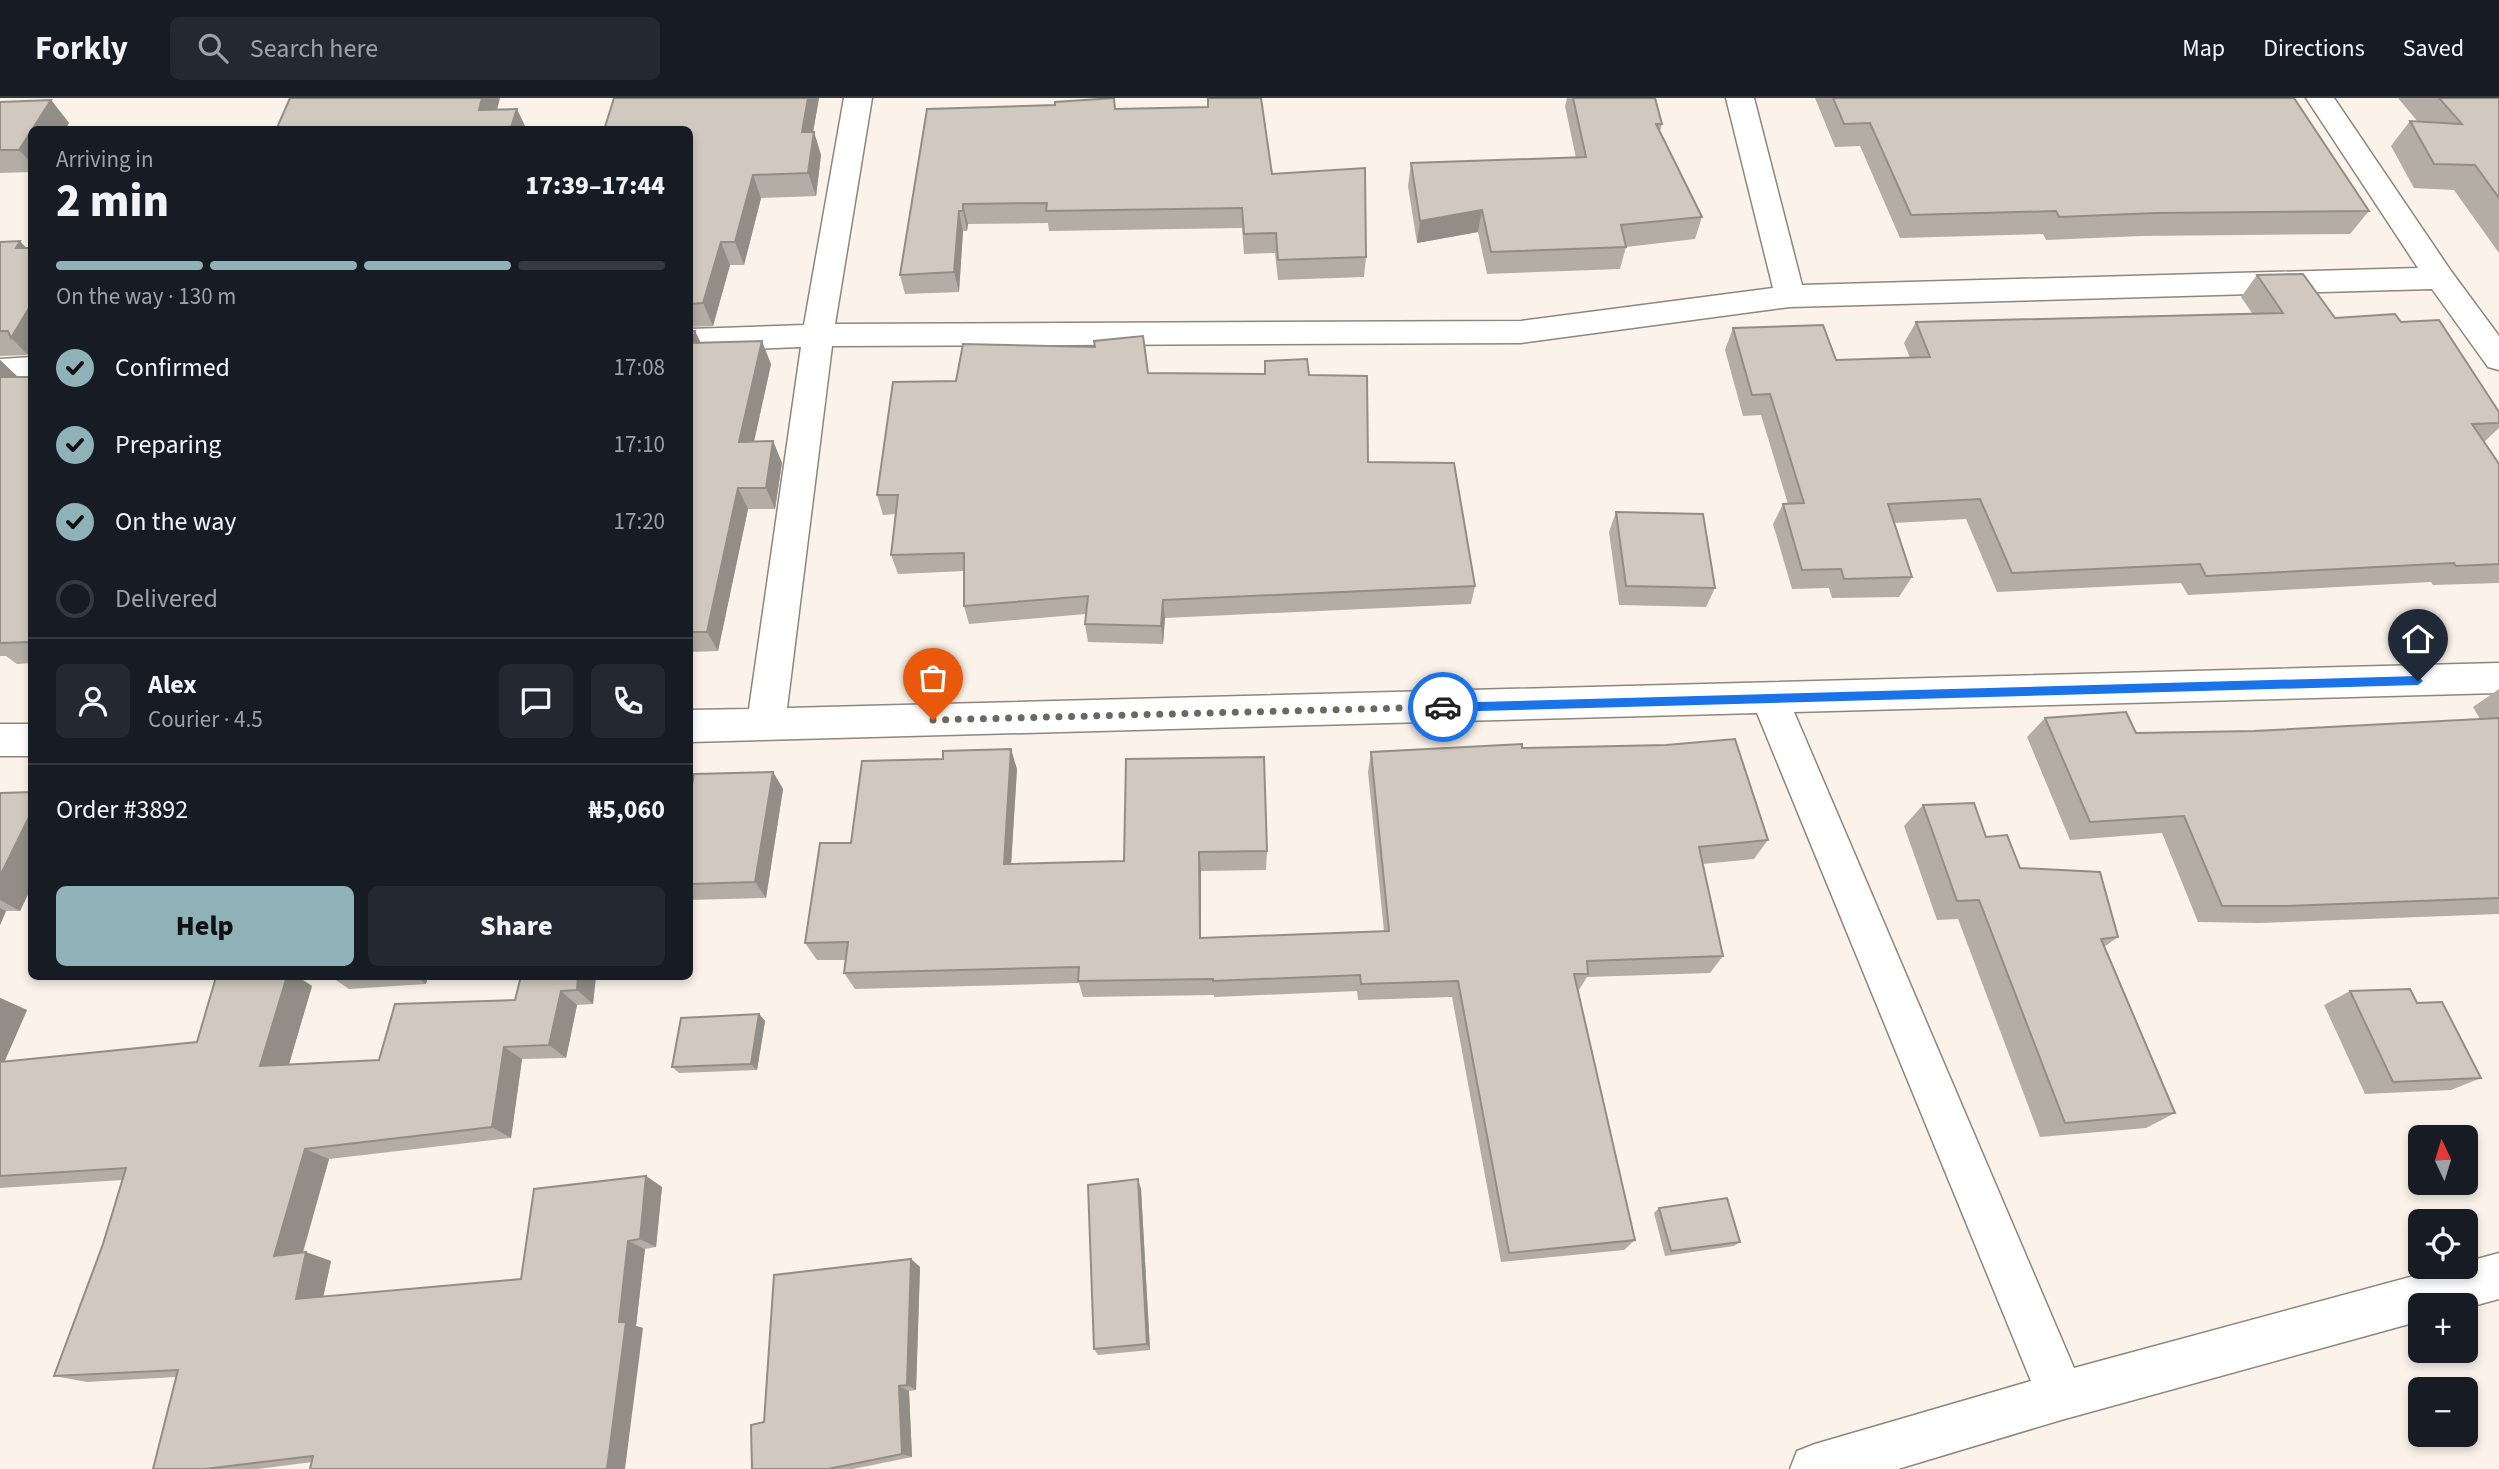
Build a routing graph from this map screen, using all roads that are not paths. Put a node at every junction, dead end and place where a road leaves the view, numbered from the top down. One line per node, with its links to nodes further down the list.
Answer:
1 (858, 98): 6 (street)
2 (1740, 98): 5 (street)
3 (2320, 98): 4 (street)
4 (2440, 278): 5 (street); 8 (street)
5 (1790, 296): 6 (street)
6 (818, 335): 7 (street); 13 (street)
7 (693, 340)
8 (2499, 359)
9 (28, 369): 10 (street)
10 (0, 370)
11 (2499, 678): 12 (street)
12 (1770, 699): 13 (street); 18 (street)
13 (766, 724): 14 (street)
14 (693, 726)
15 (0, 740): 16 (street)
16 (28, 740)
17 (2499, 1276): 18 (street)
18 (2061, 1396): 19 (street)
19 (1815, 1469)

